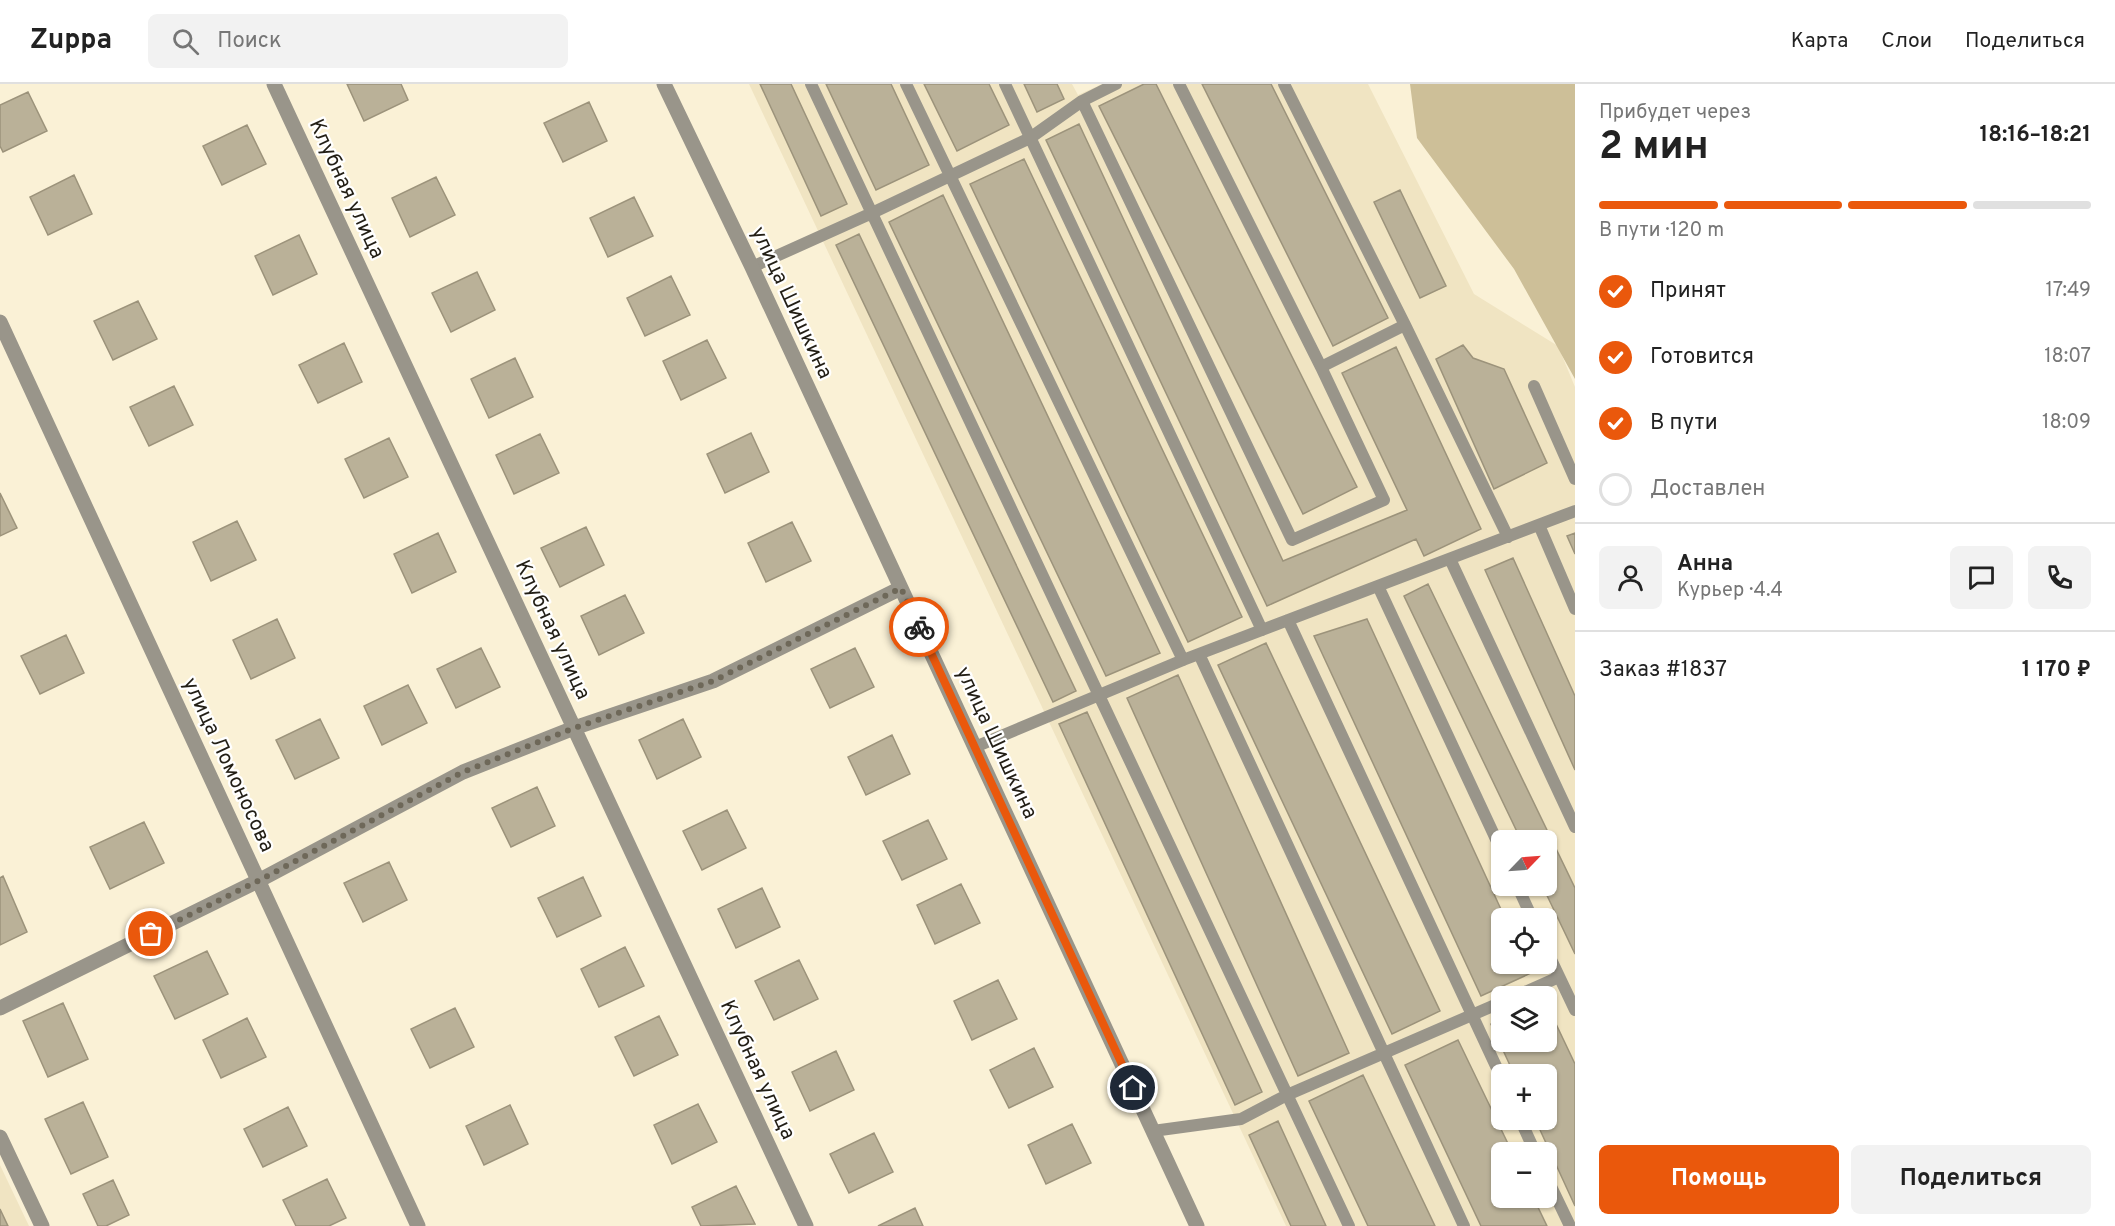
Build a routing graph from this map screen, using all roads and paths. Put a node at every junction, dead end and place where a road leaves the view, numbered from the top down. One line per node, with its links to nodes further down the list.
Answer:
1 (274, 84): 31 (street, Клубная улица)
2 (664, 84): 13 (street, улица Шишкина)
3 (811, 84): 12 (lane)
4 (906, 84): 11 (lane)
5 (1005, 84): 10 (lane)
6 (1116, 84): 9 (lane)
7 (1179, 84): 16 (lane)
8 (1284, 84): 15 (lane)
9 (1082, 101): 10 (lane); 16 (lane)
10 (1030, 138): 11 (lane); 27 (lane)
11 (951, 175): 12 (lane); 29 (lane)
12 (872, 213): 13 (lane); 30 (lane)
13 (752, 267): 24 (street, улица Шишкина)
14 (0, 322): 35 (street, улица Ломоносова)
15 (1405, 326): 16 (lane); 21 (lane)
16 (1321, 367)
17 (1534, 386): 18 (lane)
18 (1575, 479)
19 (1575, 511): 20 (lane)
20 (1539, 525): 21 (lane); 25 (lane)
21 (1508, 537): 22 (lane)
22 (1450, 559): 23 (lane); 33 (lane)
23 (1378, 586): 26 (lane); 34 (lane)
24 (901, 588): 31 (street); 32 (street, улица Шишкина)
25 (1575, 609)
26 (1288, 620): 27 (lane); 42 (lane)
27 (1262, 630): 28 (lane)
28 (1198, 654): 29 (lane); 43 (lane)
29 (1183, 660): 30 (lane)
30 (1099, 696): 32 (lane); 45 (lane)
31 (574, 728): 35 (street); 51 (street, Клубная улица)
32 (975, 747): 46 (street, улица Шишкина)
33 (1575, 827)
34 (1492, 830)
35 (258, 881): 40 (street); 50 (street, улица Ломоносова)
36 (1557, 973): 37 (lane)
37 (1559, 977): 38 (lane); 41 (lane)
38 (1539, 986)
39 (1491, 1007): 42 (lane)
40 (0, 1008)
41 (1575, 1010)
42 (1472, 1015): 43 (lane); 44 (lane)
43 (1384, 1053): 45 (lane); 54 (lane)
44 (1495, 1064)
45 (1287, 1095): 46 (lane); 53 (lane)
46 (1153, 1131): 52 (street, улица Шишкина)
47 (0, 1137): 49 (street)
48 (1557, 1199): 55 (lane)
49 (42, 1226)
50 (418, 1226)
51 (806, 1226)
52 (1197, 1226)
53 (1349, 1226)
54 (1464, 1226)
55 (1570, 1226)

